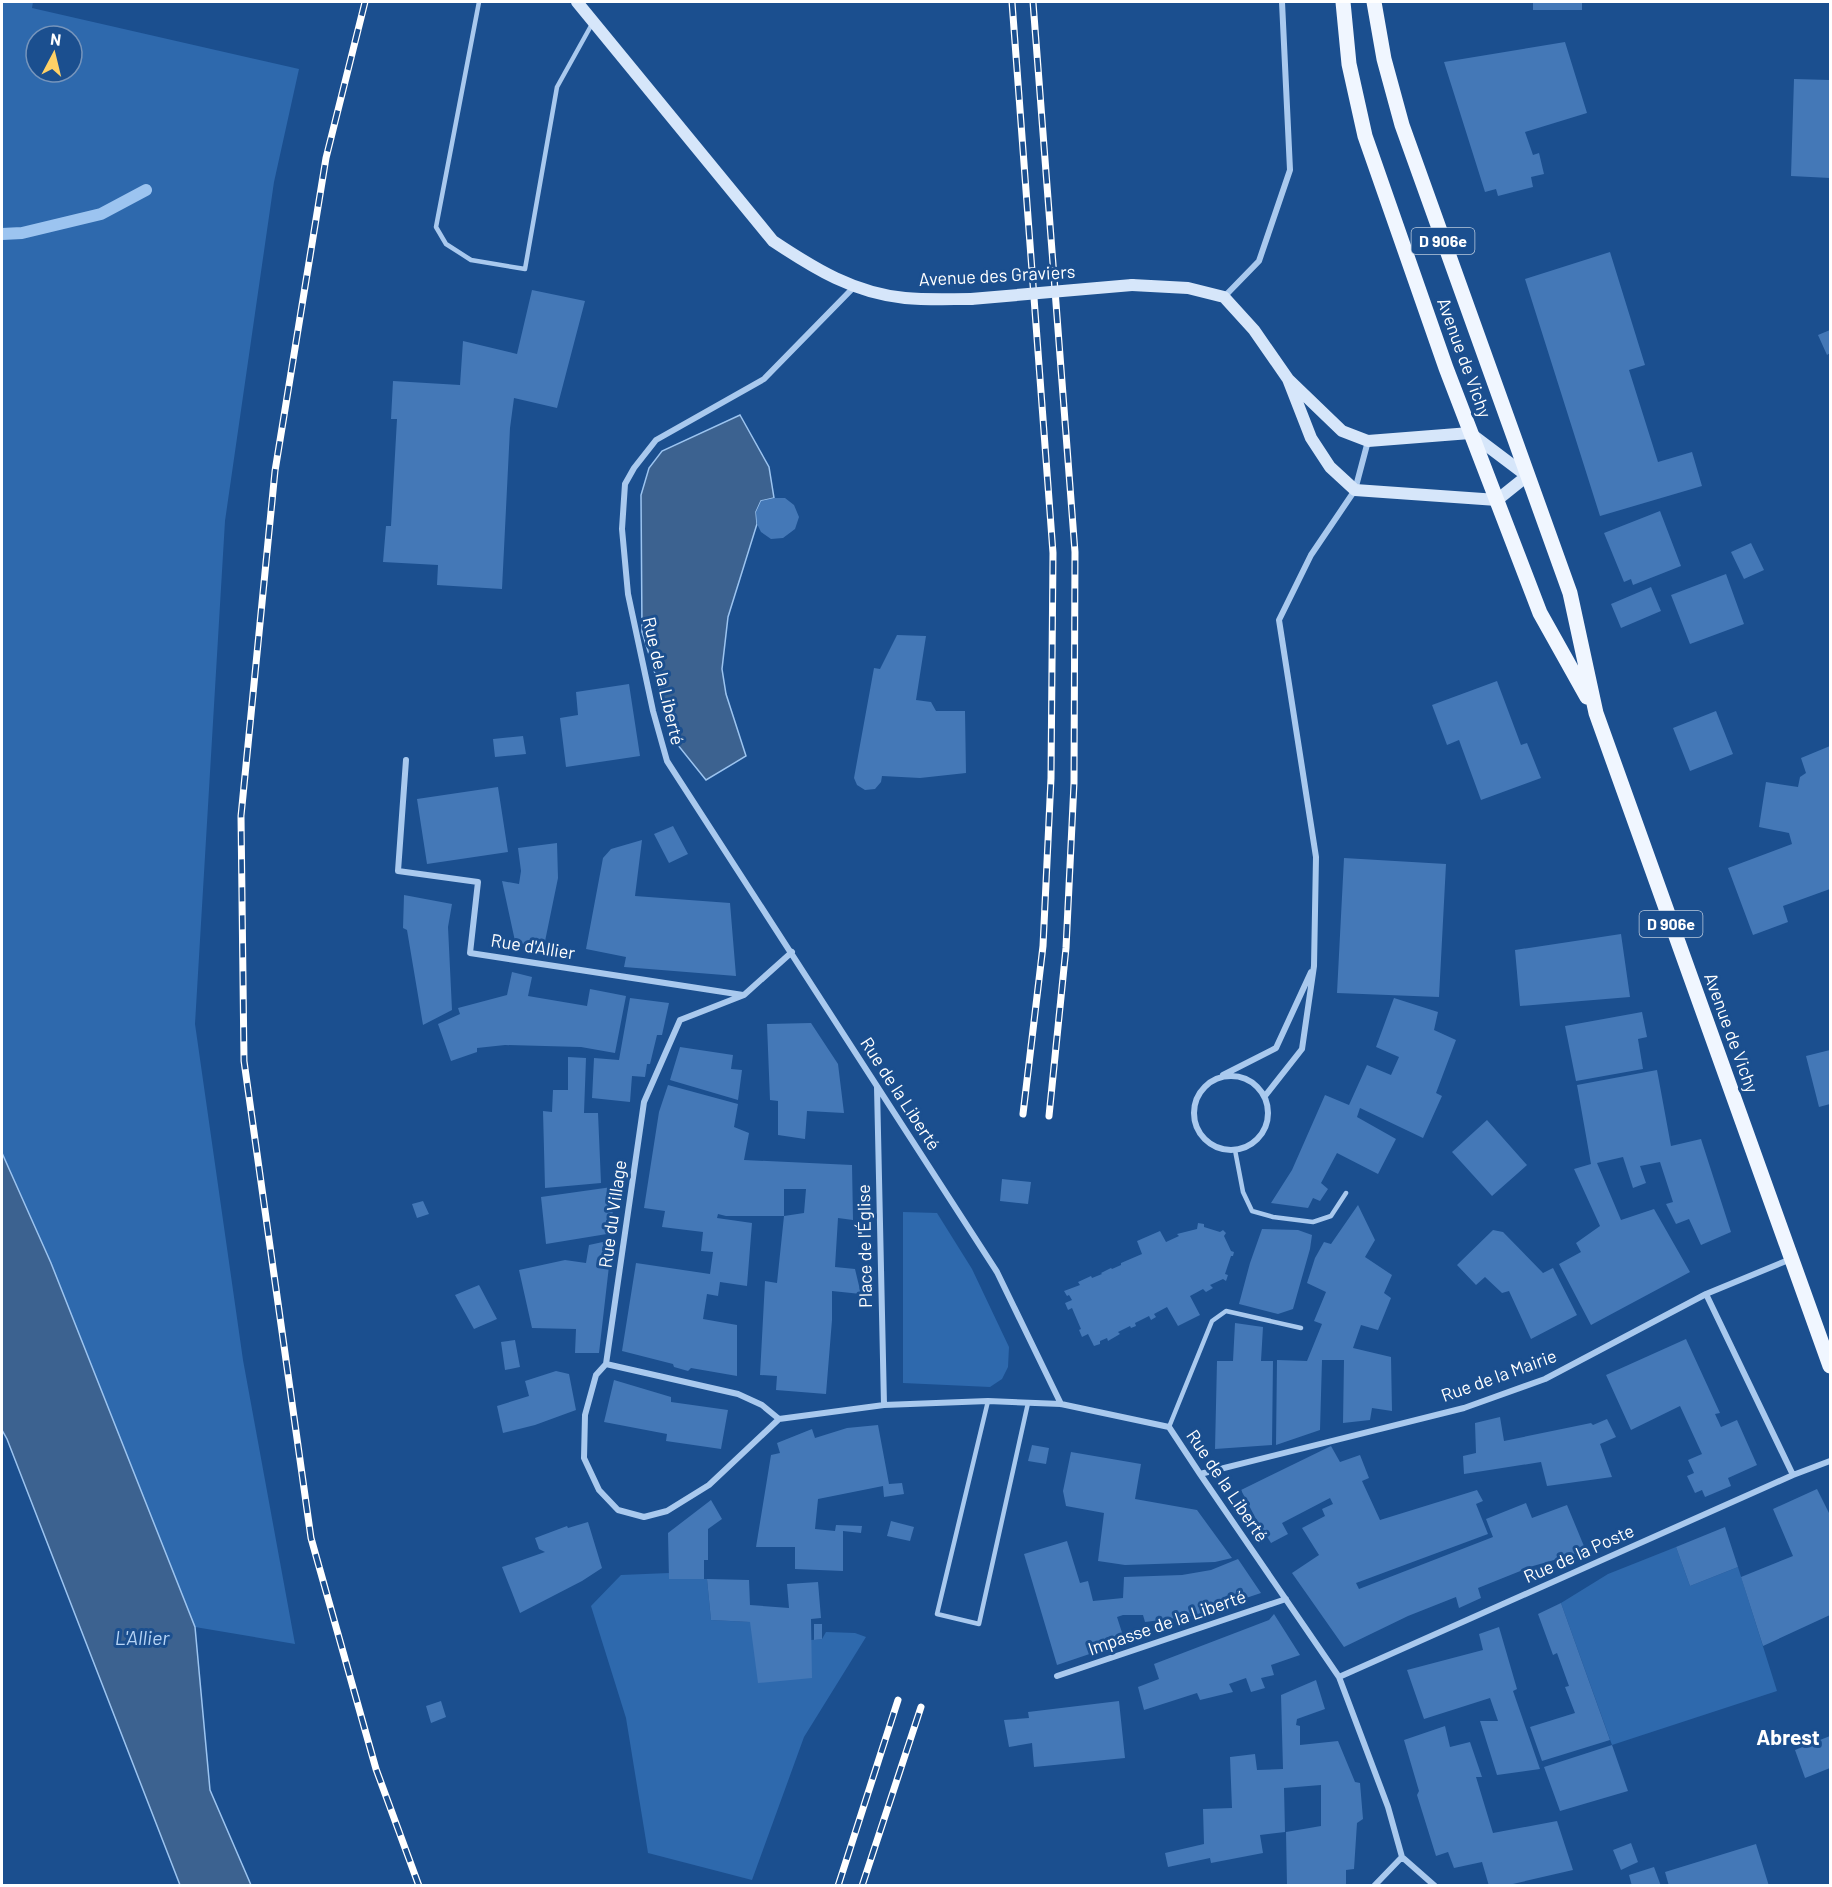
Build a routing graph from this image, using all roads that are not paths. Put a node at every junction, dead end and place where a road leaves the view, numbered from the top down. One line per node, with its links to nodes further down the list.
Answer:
1 (480, 2): 6 (lane)
2 (577, 2): 6 (street, Avenue des Graviers)
3 (1282, 2): 8 (street)
4 (1343, 2): 10 (main road, Avenue de Vichy / D 906e)
5 (1374, 2): 12 (main road, Avenue de Vichy / D 906e)
6 (594, 22): 7 (street, Avenue des Graviers)
7 (854, 287): 8 (street, Avenue des Graviers, bridge); 17 (street, Rue de la Liberté)
8 (1224, 297): 9 (street)
9 (1288, 379): 11 (street); 13 (street)
10 (1470, 433): 11 (street); 12 (street); 14 (main road, Avenue de Vichy / D 906e)
11 (1368, 441): 13 (street)
12 (1527, 476): 14 (street); 15 (main road, Avenue de Vichy / D 906e)
13 (1355, 490): 14 (street); 18 (street)
14 (1497, 500): 15 (main road, Avenue de Vichy / D 906e)
15 (1596, 713): 25 (main road, Avenue de Vichy / D 906e)
16 (406, 760): 19 (street, Rue d'Allier)
17 (792, 952): 19 (street, Rue du Village); 21 (street, Rue de la Liberté)
18 (1314, 966): 20 (street); 22 (street)
19 (744, 996): 29 (street, Rue du Village)
20 (1218, 1078): 22 (street); 23 (street)
21 (877, 1086): 32 (street, Rue de la Liberté); 33 (street, Place de l'Église)
22 (1265, 1096): 23 (street)
23 (1235, 1150): 24 (lane)
24 (1347, 1193)
25 (1792, 1258): 26 (street, Rue de la Mairie); 28 (main road, Avenue de Vichy / D 906e)
26 (1706, 1294): 37 (street, Rue de la Mairie); 38 (street)
27 (1301, 1328): 35 (lane)
28 (1830, 1363)
29 (606, 1364): 34 (street); 34 (street, Rue du Village)
30 (988, 1401): 31 (street); 31 (lane); 33 (street)
31 (1028, 1402): 32 (street)
32 (1061, 1404): 35 (street, Rue de la Liberté)
33 (884, 1405): 34 (street)
34 (779, 1419)
35 (1169, 1427): 37 (street, Rue de la Liberté)
36 (1830, 1461): 38 (street, Rue de la Poste)
37 (1200, 1474): 39 (street, Rue de la Liberté)
38 (1793, 1475): 41 (street, Rue de la Poste)
39 (1286, 1599): 40 (street, Impasse de la Liberté); 41 (street, Rue de la Liberté)
40 (1057, 1676)
41 (1339, 1677): 42 (street, Rue de la Liberté)
42 (1402, 1857): 43 (street); 44 (street)
43 (1374, 1886)
44 (1435, 1886)

